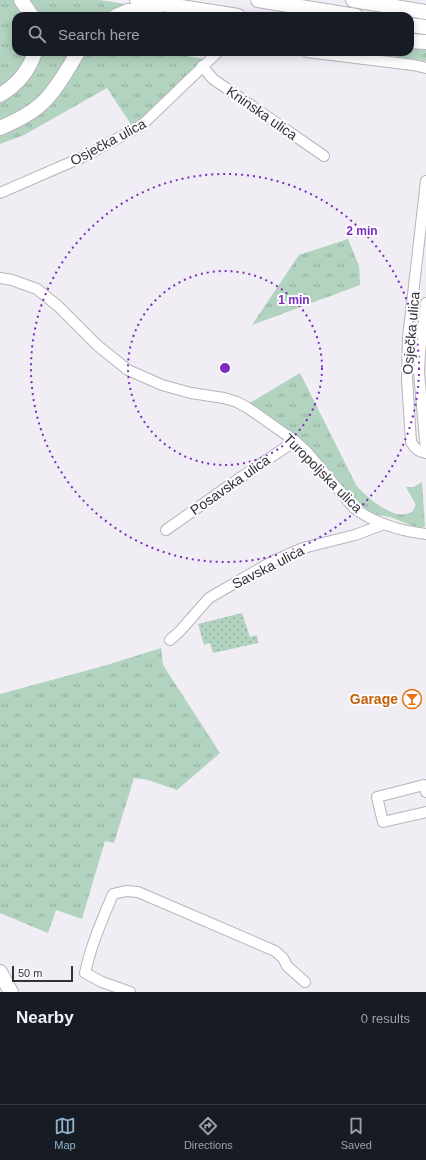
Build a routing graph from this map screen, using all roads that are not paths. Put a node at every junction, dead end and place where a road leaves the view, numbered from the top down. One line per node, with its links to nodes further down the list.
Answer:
1 (21, 0): 6 (highway)
2 (137, 0): 5 (highway)
3 (258, 0): 9 (highway)
4 (353, 0): 10 (highway)
5 (171, 5): 7 (highway); 8 (highway)
6 (29, 12)
7 (128, 12)
8 (214, 12)
9 (332, 12)
10 (426, 12)
11 (414, 26): 12 (highway)
12 (426, 28)
13 (414, 41): 14 (highway)
14 (426, 42)
15 (34, 56): 21 (highway)
16 (75, 56): 22 (highway)
17 (213, 56): 19 (street, Osječka ulica)
18 (340, 56): 20 (street)
19 (202, 66): 23 (street, Kninska ulica); 25 (street, Osječka ulica)
20 (426, 68)
21 (0, 95)
22 (0, 128)
23 (324, 156)
24 (426, 181): 30 (street, Osječka ulica)
25 (0, 193)
26 (0, 278): 29 (street, Turopoljska ulica)
27 (426, 303): 28 (street)
28 (425, 323): 30 (street)
29 (295, 441): 31 (street, Turopoljska ulica); 32 (street, Posavska ulica)
30 (426, 452)
31 (384, 524): 33 (street, Turopoljska ulica); 34 (street, Savska ulica)
32 (166, 530)
33 (426, 534)
34 (170, 640)
35 (426, 792): 36 (street)
36 (426, 812)
37 (0, 972): 40 (highway)
38 (305, 982): 39 (street)
39 (101, 987): 41 (street)
40 (10, 992)
41 (130, 992)

